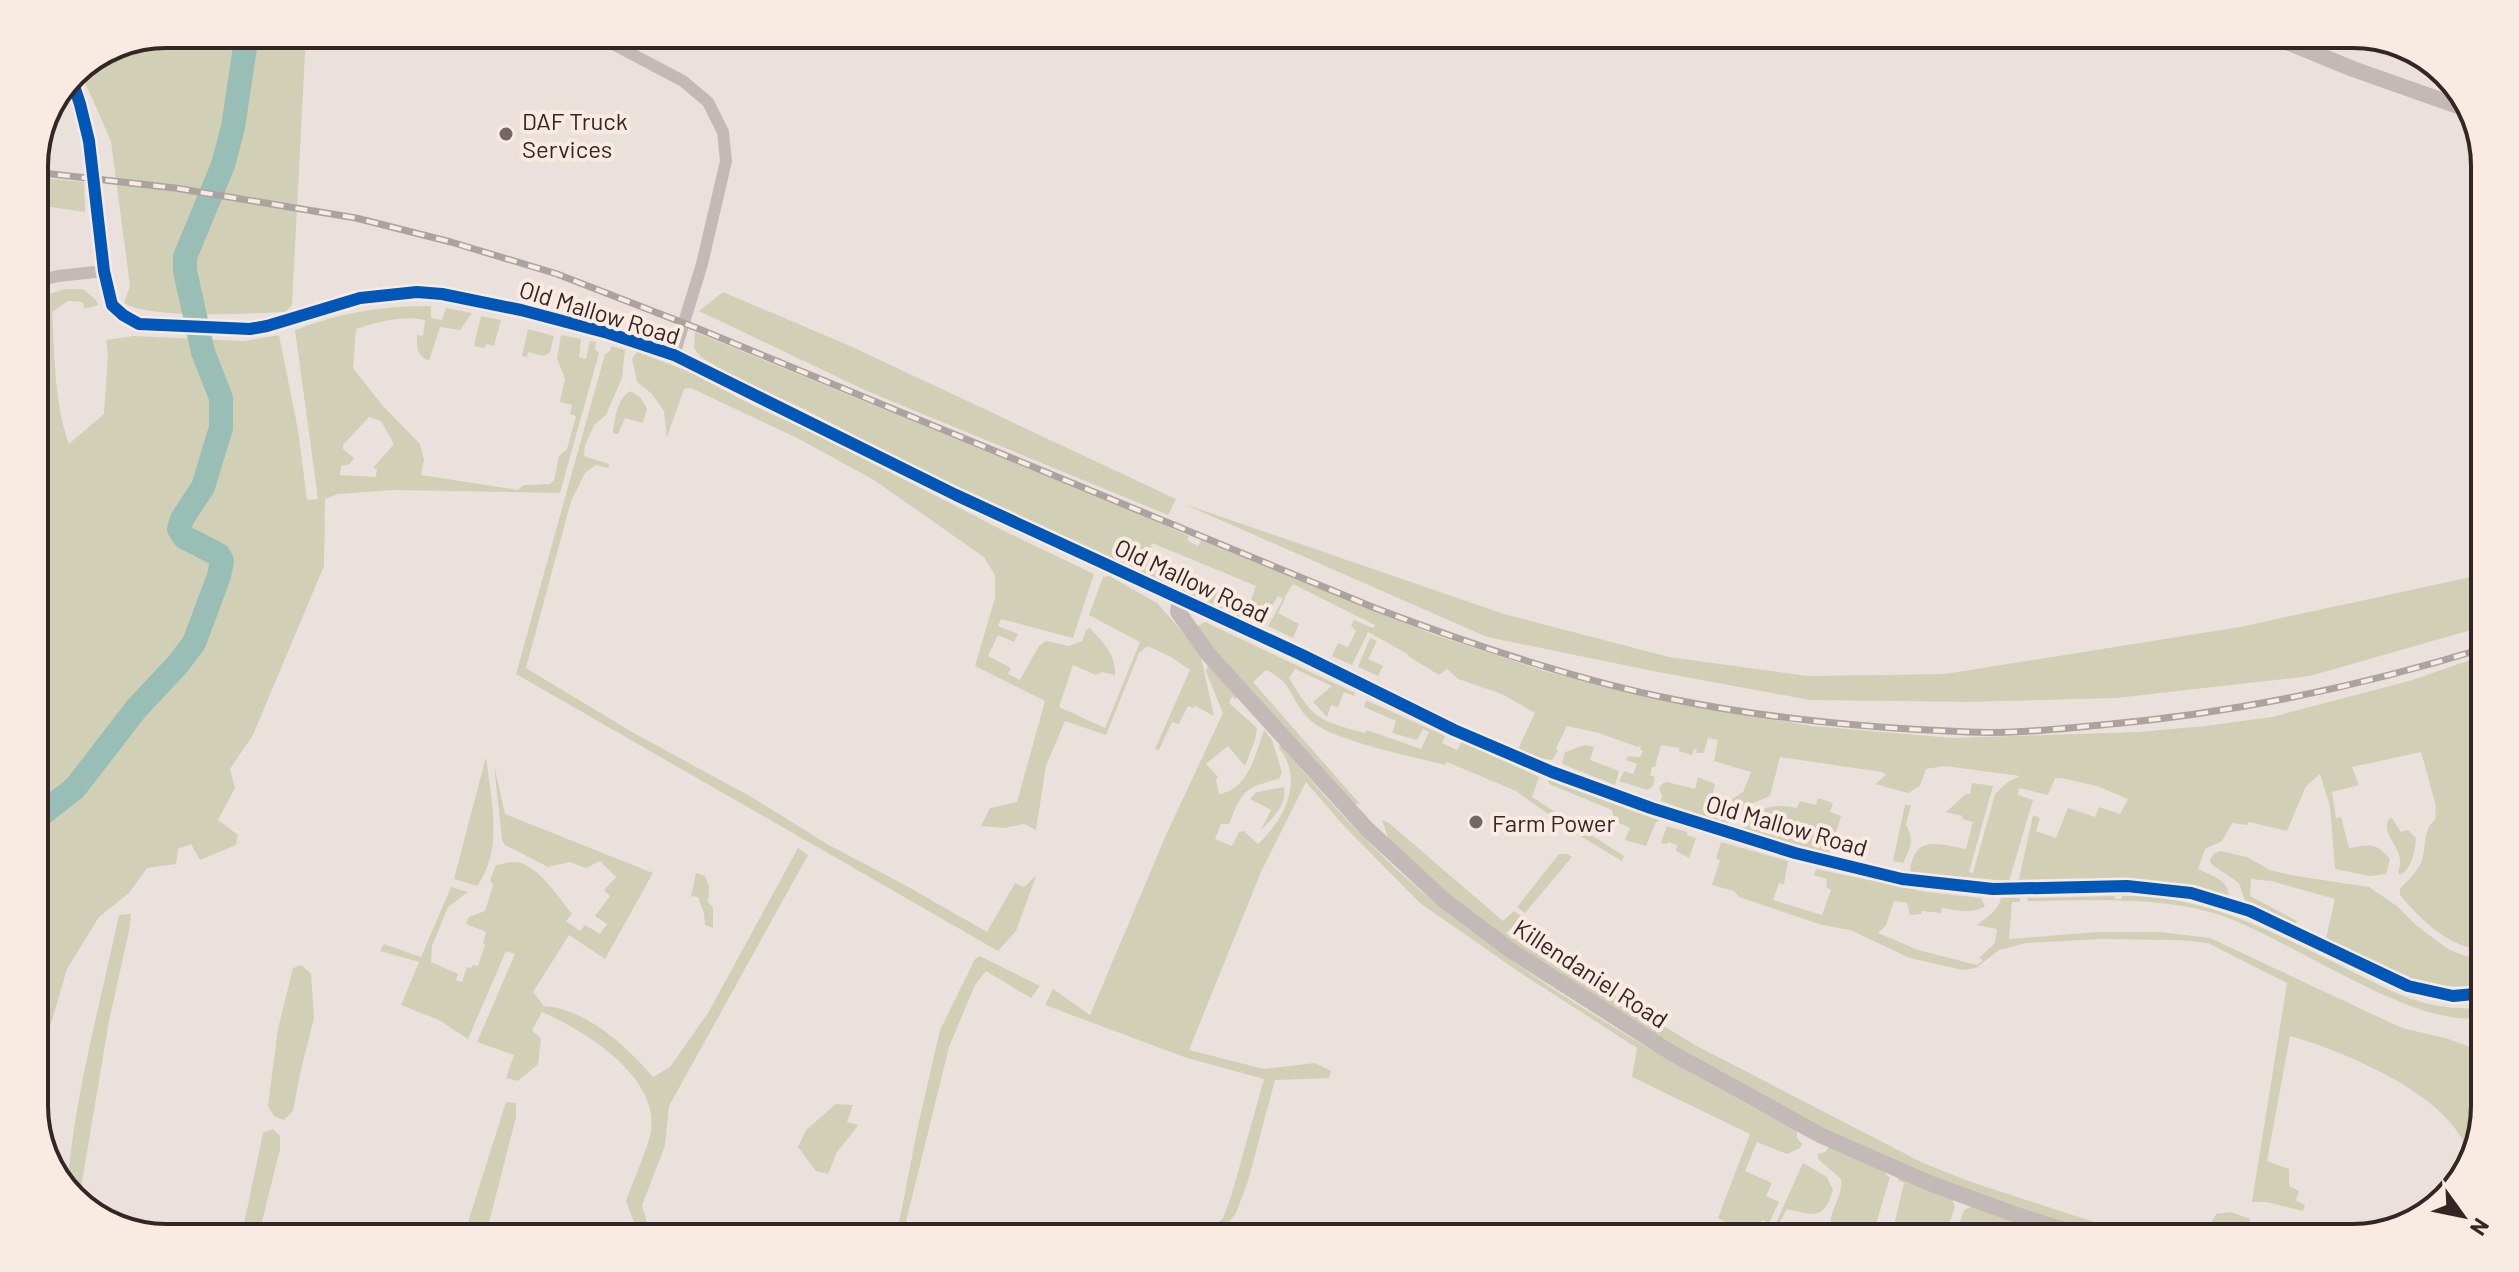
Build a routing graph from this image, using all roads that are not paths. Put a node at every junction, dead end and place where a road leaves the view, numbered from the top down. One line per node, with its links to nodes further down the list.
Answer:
1 (621, 48): 7 (street)
2 (2301, 48): 4 (street)
3 (75, 90): 5 (street, Old Mallow Road)
4 (2454, 105)
5 (104, 271): 6 (street); 7 (street, Old Mallow Road)
6 (48, 278)
7 (674, 355): 8 (street, Old Mallow Road)
8 (1180, 598): 9 (street, Old Mallow Road); 10 (street, Killendaniel Road)
9 (2471, 994)
10 (2045, 1224)

